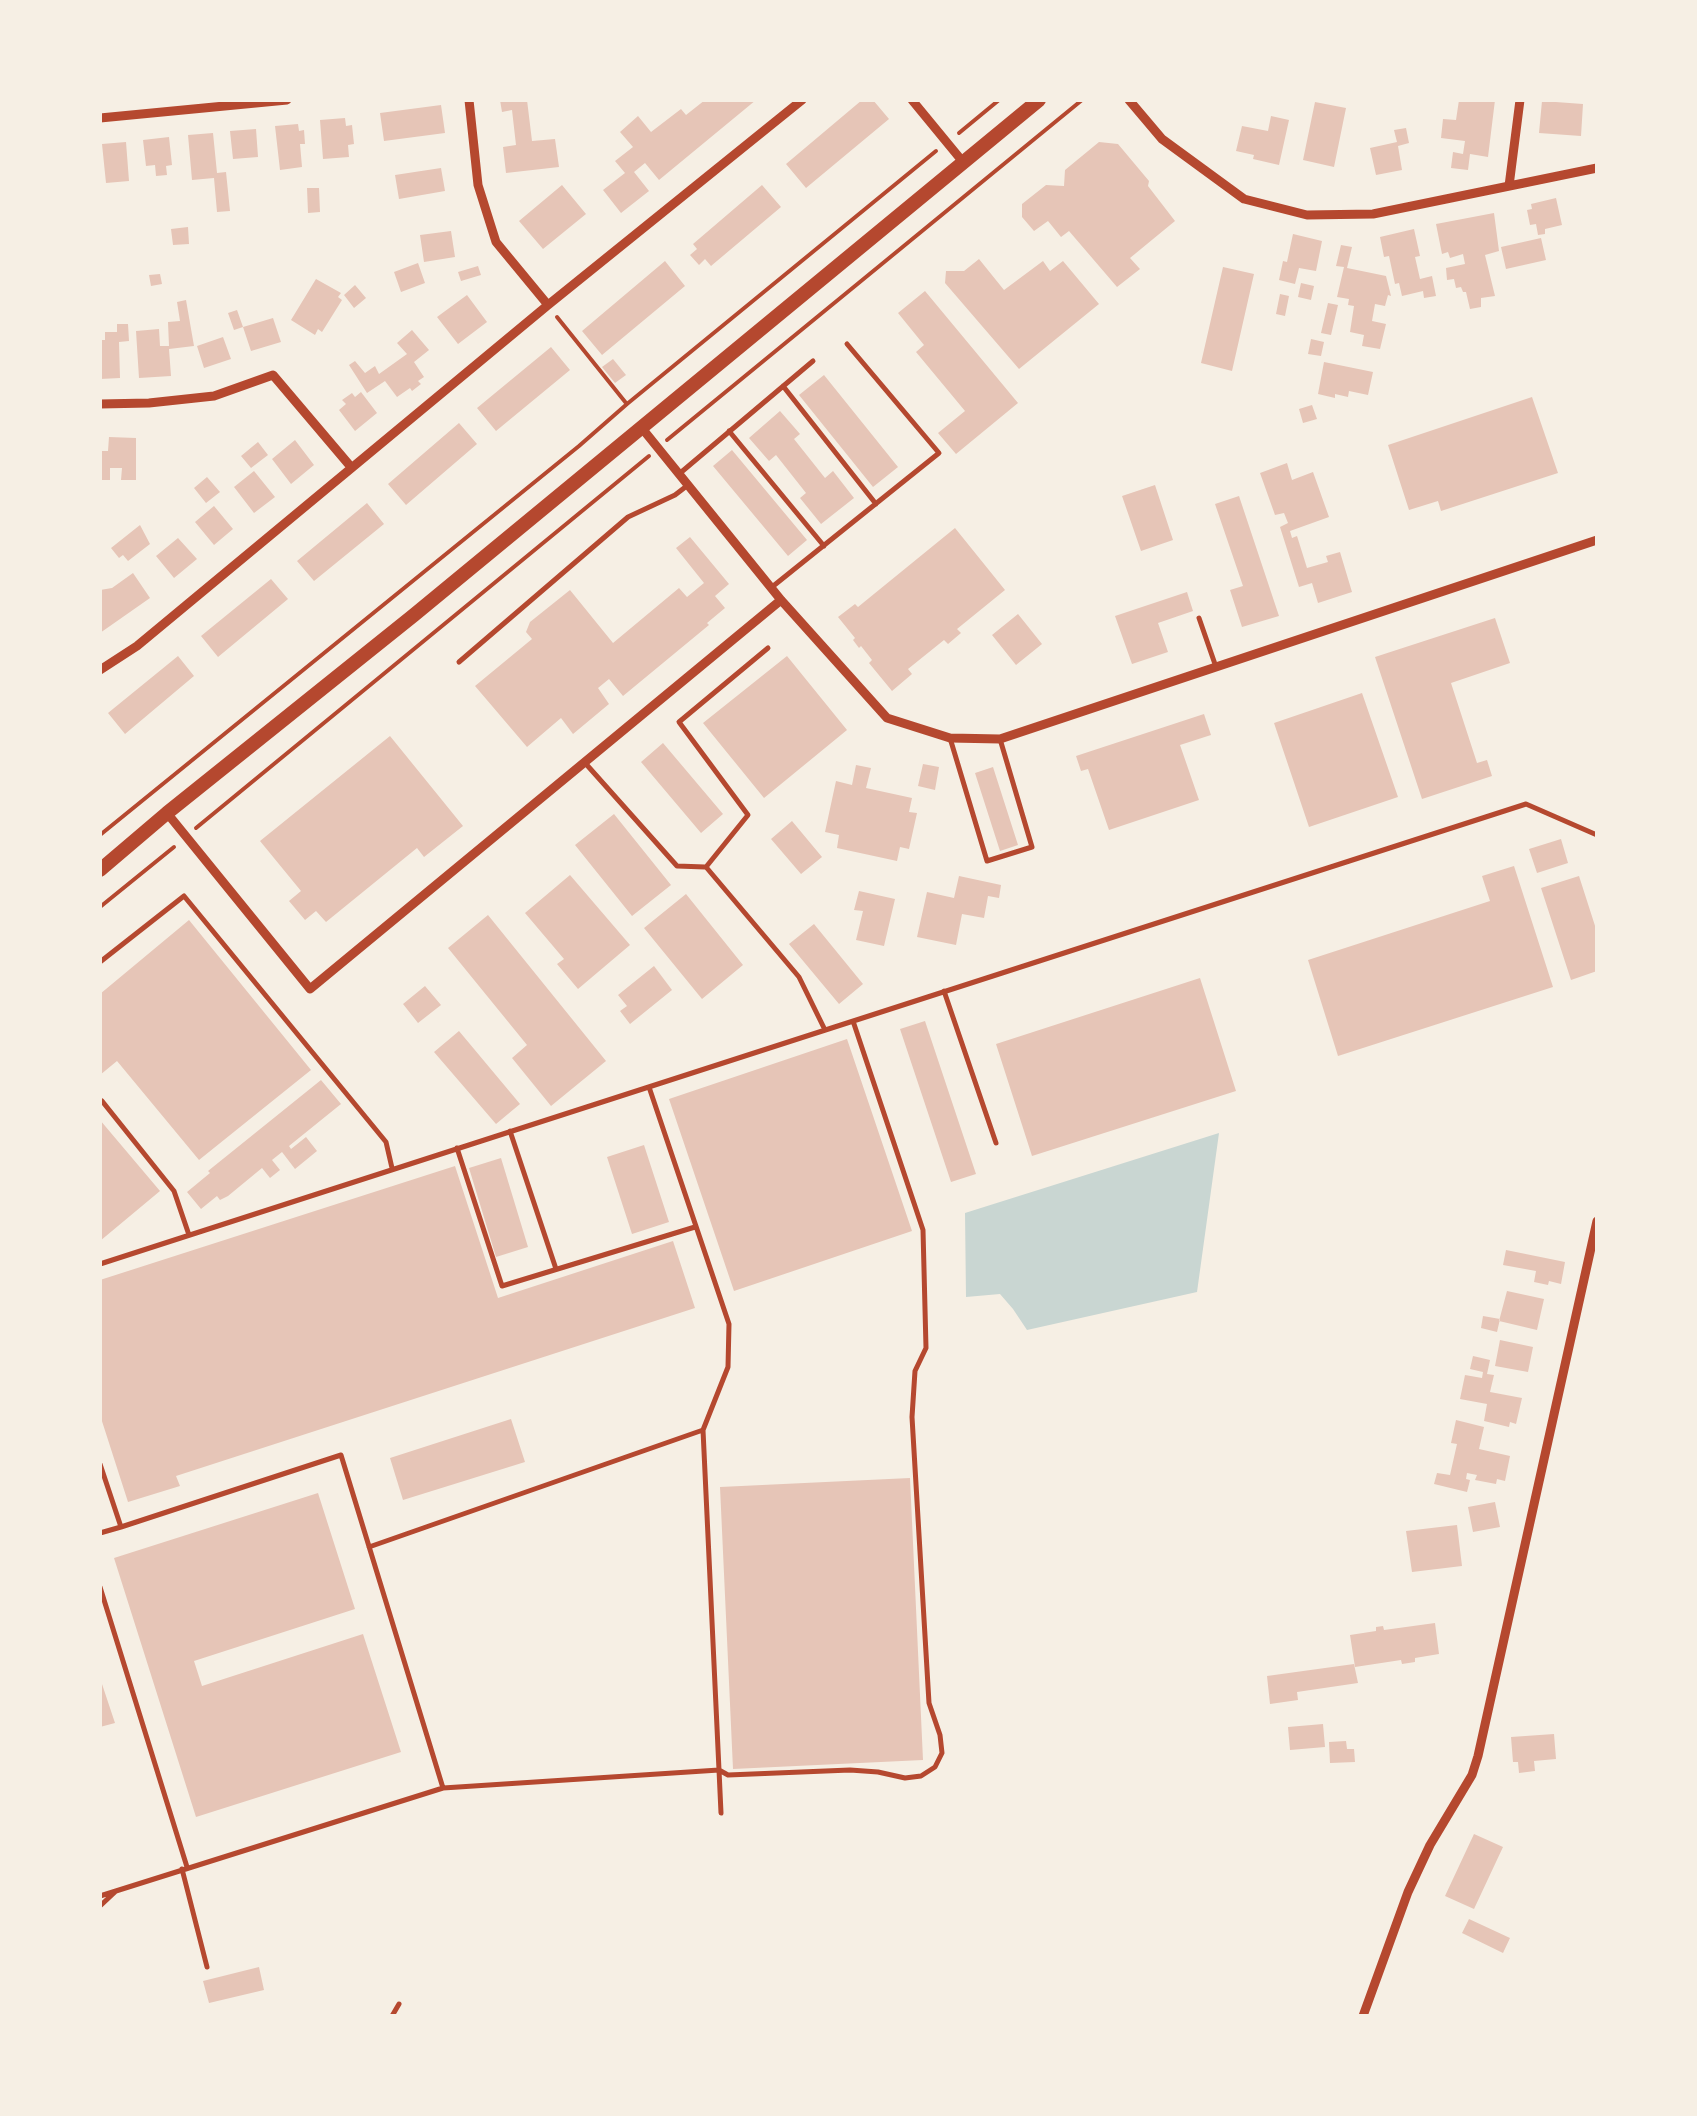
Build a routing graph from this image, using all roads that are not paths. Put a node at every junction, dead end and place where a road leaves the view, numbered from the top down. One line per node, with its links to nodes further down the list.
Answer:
1 (287, 100): 8 (street)
2 (469, 100): 12 (street)
3 (802, 100): 12 (street)
4 (912, 100): 9 (street)
5 (1038, 100): 9 (main road)
6 (1128, 100): 11 (street)
7 (1520, 100): 11 (street)
8 (100, 118)
9 (962, 162): 17 (main road)
10 (1597, 168): 11 (street)
11 (1509, 186)
12 (548, 305): 19 (street)
13 (847, 344): 22 (lane)
14 (813, 361): 15 (lane)
15 (783, 386): 18 (lane); 22 (lane)
16 (100, 404): 19 (street)
17 (641, 427): 20 (street); 35 (main road)
18 (729, 431): 20 (lane); 24 (lane)
19 (352, 468): 31 (street)
20 (679, 474): 21 (street)
21 (688, 485): 25 (street); 29 (lane)
22 (876, 504): 24 (lane)
23 (1597, 540): 30 (street)
24 (824, 546): 25 (lane)
25 (772, 588): 26 (street)
26 (781, 600): 32 (street); 34 (street)
27 (1199, 618): 30 (lane)
28 (768, 648): 37 (lane)
29 (459, 662)
30 (1216, 668): 33 (street)
31 (100, 670)
32 (950, 738): 33 (street); 33 (lane)
33 (1000, 739)
34 (584, 762): 35 (street); 37 (lane)
35 (168, 813): 38 (main road)
36 (1597, 835): 40 (lane)
37 (706, 867): 42 (lane)
38 (100, 870)
39 (100, 962): 48 (lane)
40 (944, 991): 41 (lane); 46 (lane)
41 (853, 1021): 42 (lane); 60 (lane)
42 (825, 1030): 43 (lane)
43 (649, 1086): 45 (lane); 50 (lane)
44 (100, 1103): 51 (lane)
45 (510, 1131): 47 (lane); 53 (lane)
46 (996, 1143)
47 (457, 1148): 48 (lane); 53 (lane)
48 (392, 1169): 51 (lane)
49 (1597, 1221): 70 (street)
50 (695, 1228): 53 (lane); 54 (lane)
51 (188, 1235): 52 (lane)
52 (100, 1264)
53 (556, 1269)
54 (703, 1430): 58 (lane); 60 (lane)
55 (100, 1464): 56 (lane)
56 (121, 1527): 57 (lane); 58 (lane)
57 (100, 1533)
58 (369, 1547): 61 (lane)
59 (100, 1587): 63 (lane)
60 (719, 1770): 61 (lane); 62 (lane)
61 (443, 1788): 63 (lane)
62 (721, 1814)
63 (184, 1868): 64 (lane); 67 (lane)
64 (118, 1889): 65 (lane); 66 (lane)
65 (100, 1896)
66 (100, 1906)
67 (208, 1968)
68 (399, 2004): 69 (lane)
69 (392, 2016)
70 (1363, 2016)

